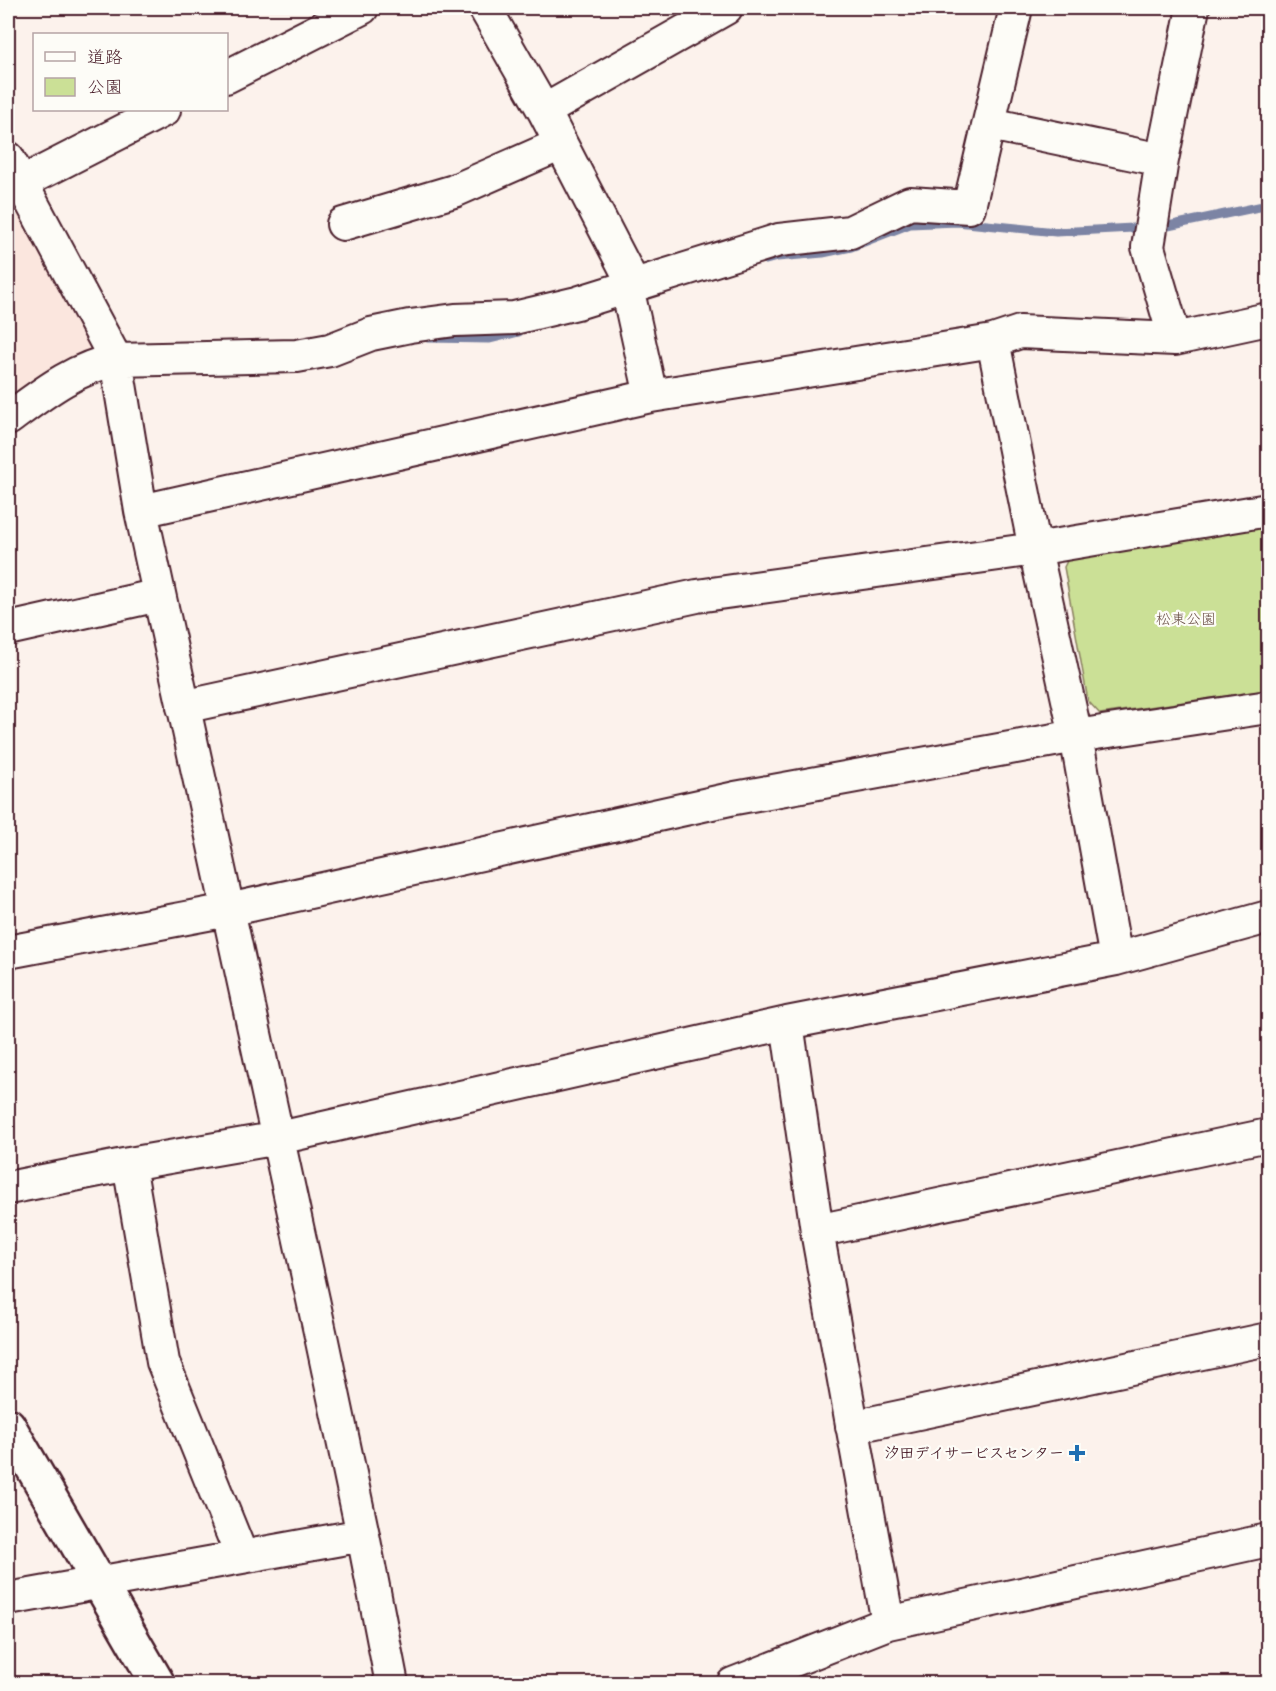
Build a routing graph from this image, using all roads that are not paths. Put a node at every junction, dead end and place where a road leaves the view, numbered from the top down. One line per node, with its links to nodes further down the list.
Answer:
1 (362, 8): 6 (street)
2 (485, 8): 8 (street)
3 (726, 8): 8 (street)
4 (1016, 8): 9 (street)
5 (1193, 8): 11 (street)
6 (228, 76)
7 (162, 111): 12 (street)
8 (544, 111): 10 (street)
9 (990, 124): 11 (street); 14 (street)
10 (561, 144): 13 (street); 14 (street)
11 (1162, 160): 16 (street)
12 (14, 170): 18 (street)
13 (343, 224)
14 (630, 286): 18 (street); 19 (street)
15 (1269, 319): 16 (street)
16 (1175, 339): 17 (street)
17 (993, 340): 19 (street); 23 (street)
18 (116, 360): 20 (street); 22 (street)
19 (651, 396): 22 (street)
20 (8, 419)
21 (1269, 510): 23 (street)
22 (141, 511): 24 (street)
23 (1035, 549): 26 (street); 28 (street)
24 (159, 595): 25 (street); 26 (street)
25 (8, 629)
26 (183, 707): 29 (street)
27 (1269, 707): 28 (street)
28 (1076, 736): 29 (street); 32 (street)
29 (228, 910): 31 (street); 35 (street)
30 (1268, 920): 32 (street)
31 (8, 952)
32 (1116, 959): 33 (street)
33 (787, 1023): 35 (street); 38 (street)
34 (1269, 1135): 38 (street)
35 (279, 1138): 36 (street); 42 (street)
36 (129, 1164): 37 (street); 44 (street)
37 (8, 1188)
38 (817, 1231): 41 (street)
39 (1269, 1339): 41 (street)
40 (8, 1425): 45 (street)
41 (852, 1427): 47 (street)
42 (363, 1535): 44 (street); 49 (street)
43 (1269, 1540): 47 (street)
44 (242, 1557): 45 (street)
45 (99, 1583): 46 (street); 48 (street)
46 (8, 1599)
47 (888, 1623): 50 (street)
48 (158, 1683)
49 (392, 1683)
50 (733, 1683)

